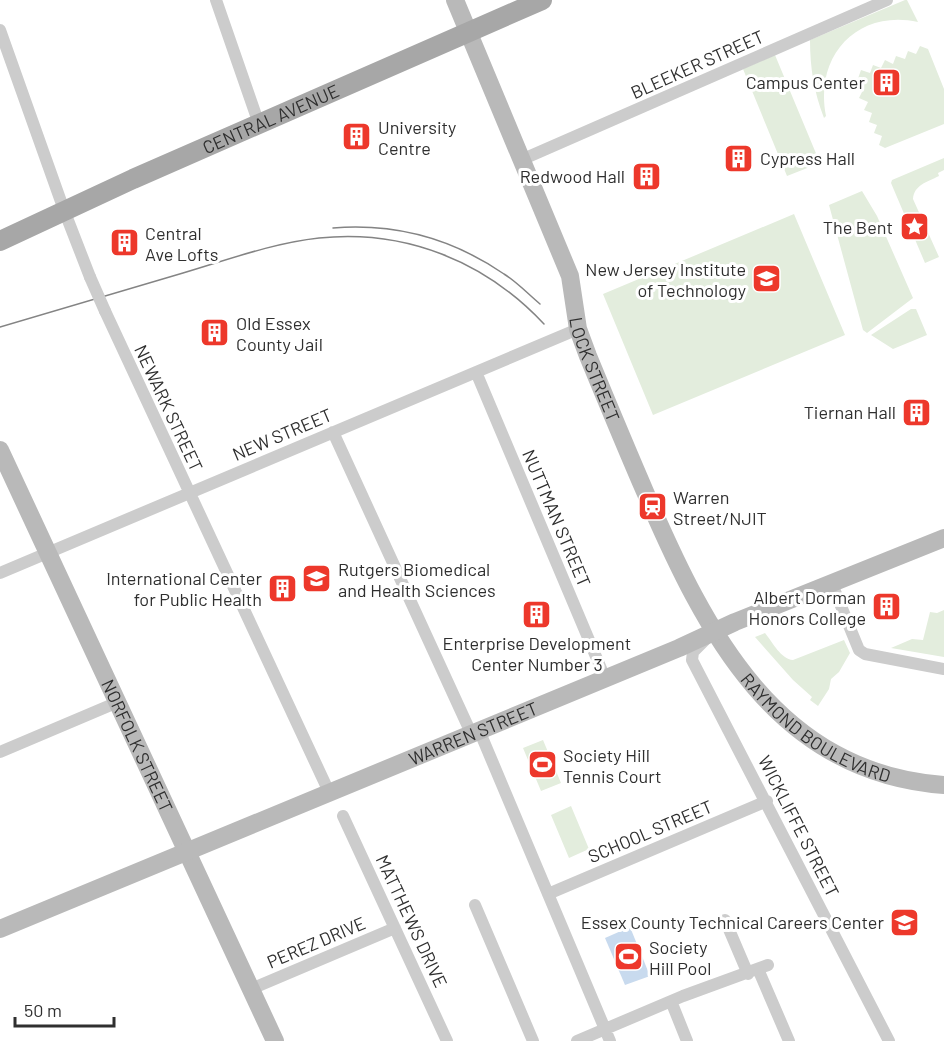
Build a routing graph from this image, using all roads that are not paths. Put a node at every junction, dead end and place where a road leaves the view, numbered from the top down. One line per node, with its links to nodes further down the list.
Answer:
1 (216, 0): 7 (street)
2 (455, 0): 6 (main road, LOCK STREET)
3 (542, 0): 6 (main road, CENTRAL AVENUE)
4 (887, 0): 8 (street, BLEEKER STREET)
5 (0, 30): 9 (street, NEWARK STREET)
6 (468, 32): 7 (main road, CENTRAL AVENUE); 8 (main road, LOCK STREET)
7 (259, 124): 9 (main road, CENTRAL AVENUE)
8 (521, 160): 11 (main road, LOCK STREET)
9 (64, 210): 10 (main road, CENTRAL AVENUE); 15 (street, NEWARK STREET, bridge)
10 (0, 241)
11 (578, 329): 12 (street, NEW STREET); 20 (main road, LOCK STREET)
12 (476, 372): 13 (street, NEW STREET); 22 (street, NUTTMAN STREET)
13 (333, 432): 15 (street, NEW STREET); 24 (street)
14 (0, 450): 17 (main road, NORFOLK STREET)
15 (190, 494): 17 (street, NEW STREET); 27 (street, NEWARK STREET)
16 (944, 538): 19 (main road, WARREN STREET)
17 (48, 553): 18 (street, NEW STREET); 23 (main road, NORFOLK STREET)
18 (0, 573)
19 (832, 584): 20 (main road, WARREN STREET); 21 (street)
20 (713, 632): 22 (main road, WARREN STREET); 26 (main road, RAYMOND BOULEVARD); 28 (street, WICKLIFFE STREET)
21 (944, 669)
22 (605, 678): 24 (main road, WARREN STREET)
23 (118, 702): 25 (street); 30 (main road, NORFOLK STREET)
24 (475, 732): 27 (main road, WARREN STREET); 31 (street)
25 (0, 752)
26 (944, 785)
27 (329, 792): 30 (main road, WARREN STREET)
28 (767, 801): 31 (street, SCHOOL STREET); 46 (street, WICKLIFFE STREET)
29 (343, 816): 34 (street, MATTHEWS DRIVE)
30 (188, 851): 35 (main road, WARREN STREET); 37 (main road, NORFOLK STREET)
31 (548, 894): 39 (street)
32 (476, 905): 42 (street)
33 (725, 920): 36 (street)
34 (395, 928): 37 (street, PEREZ DRIVE); 41 (street, MATTHEWS DRIVE)
35 (0, 929)
36 (758, 970): 38 (street); 45 (street)
37 (251, 989): 40 (main road, NORFOLK STREET)
38 (671, 1001): 39 (street); 44 (street)
39 (607, 1035): 43 (street)
40 (275, 1041)
41 (446, 1041)
42 (533, 1041)
43 (577, 1041)
44 (687, 1041)
45 (789, 1041)
46 (889, 1041)

